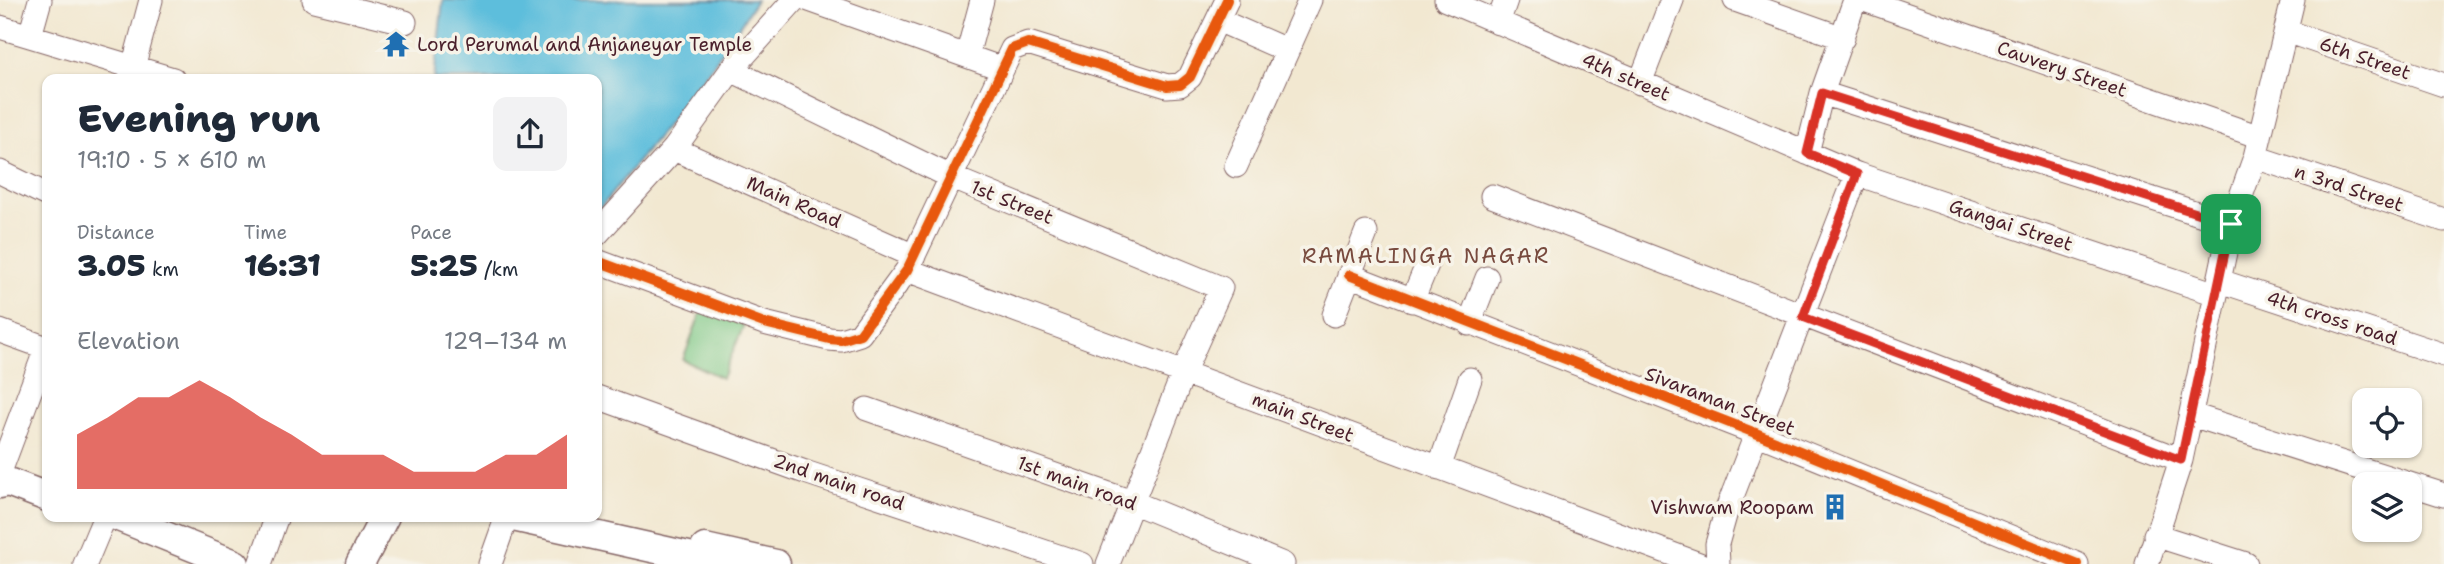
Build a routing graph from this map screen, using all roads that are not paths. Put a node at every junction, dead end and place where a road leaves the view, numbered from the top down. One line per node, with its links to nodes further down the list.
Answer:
1 (40, 0): 20 (street)
2 (151, 0): 26 (street)
3 (314, 0): 16 (street)
4 (794, 0): 25 (street)
5 (809, 0): 23 (street)
6 (982, 0): 23 (street)
7 (1310, 0): 22 (street)
8 (1446, 0): 17 (street, 4th street)
9 (1506, 0): 17 (street)
10 (1672, 0): 27 (street)
11 (1735, 0): 21 (street)
12 (1856, 0): 21 (street)
13 (1864, 0): 30 (street, Cauvery Street)
14 (2286, 2): 19 (street)
15 (1223, 10): 22 (street); 24 (street)
16 (405, 22)
17 (1498, 23): 27 (street, 4th street)
18 (0, 27): 20 (street)
19 (2286, 31): 28 (street, 6th Street); 30 (street)
20 (30, 36): 26 (street)
21 (1843, 38): 29 (street)
22 (1286, 50): 33 (street)
23 (967, 56): 24 (street)
24 (1000, 68): 36 (street)
25 (731, 70): 31 (street); 36 (street, 1st Street)
26 (132, 74)
27 (1640, 83): 32 (street, 4th street)
28 (2444, 85)
29 (1822, 93): 32 (street); 40 (street)
30 (2257, 147): 39 (street, n 3rd Street); 40 (street)
31 (674, 149): 41 (street); 44 (street, Main Road)
32 (1807, 153): 35 (street, Gangai Street)
33 (1236, 166)
34 (0, 172): 37 (street)
35 (1857, 174): 48 (street, Gangai Street); 51 (street)
36 (953, 178): 44 (street); 57 (street, 1st Street)
37 (42, 193)
38 (1492, 196): 51 (street)
39 (2444, 220)
40 (2231, 224): 48 (street)
41 (602, 228)
42 (1366, 233): 46 (street)
43 (602, 263): 44 (street)
44 (910, 263): 57 (street, main Street)
45 (1427, 265): 49 (street)
46 (1349, 275): 49 (street, Sivaraman Street); 50 (street)
47 (1488, 278): 52 (street)
48 (2218, 287): 55 (street, 4th cross road); 61 (street)
49 (1412, 301): 52 (street, Sivaraman Street)
50 (1334, 315)
51 (1803, 317): 62 (street); 63 (street)
52 (1469, 324): 62 (street, Sivaraman Street)
53 (0, 331): 54 (street)
54 (42, 345)
55 (2444, 355)
56 (42, 360): 65 (street)
57 (1184, 371): 64 (street, main Street); 69 (street)
58 (1471, 379): 64 (street)
59 (602, 399): 89 (street, 2nd main road)
60 (867, 409): 69 (street, 1st main road)
61 (2192, 415): 63 (street); 68 (street)
62 (1758, 434): 93 (street); 94 (street, Sivaraman Street)
63 (2181, 460): 79 (street)
64 (1438, 468): 92 (street, main Street)
65 (0, 472)
66 (0, 484): 67 (main road)
67 (42, 495)
68 (2444, 495)
69 (1132, 502): 90 (street); 91 (street, 1st main road)
70 (103, 522): 80 (street)
71 (113, 522): 81 (main road)
72 (116, 522): 82 (main road)
73 (275, 522): 83 (street)
74 (382, 522): 84 (main road)
75 (394, 522): 85 (main road)
76 (506, 522): 86 (street)
77 (535, 522): 87 (main road)
78 (592, 522): 88 (main road)
79 (2155, 535): 95 (street); 96 (street)
80 (85, 564)
81 (202, 564)
82 (235, 564)
83 (260, 564)
84 (360, 564)
85 (379, 564)
86 (490, 564)
87 (724, 564)
88 (776, 564)
89 (1082, 564)
90 (1108, 564)
91 (1283, 564)
92 (1699, 564)
93 (1718, 564)
94 (2077, 564)
95 (2147, 564)
96 (2246, 564)

